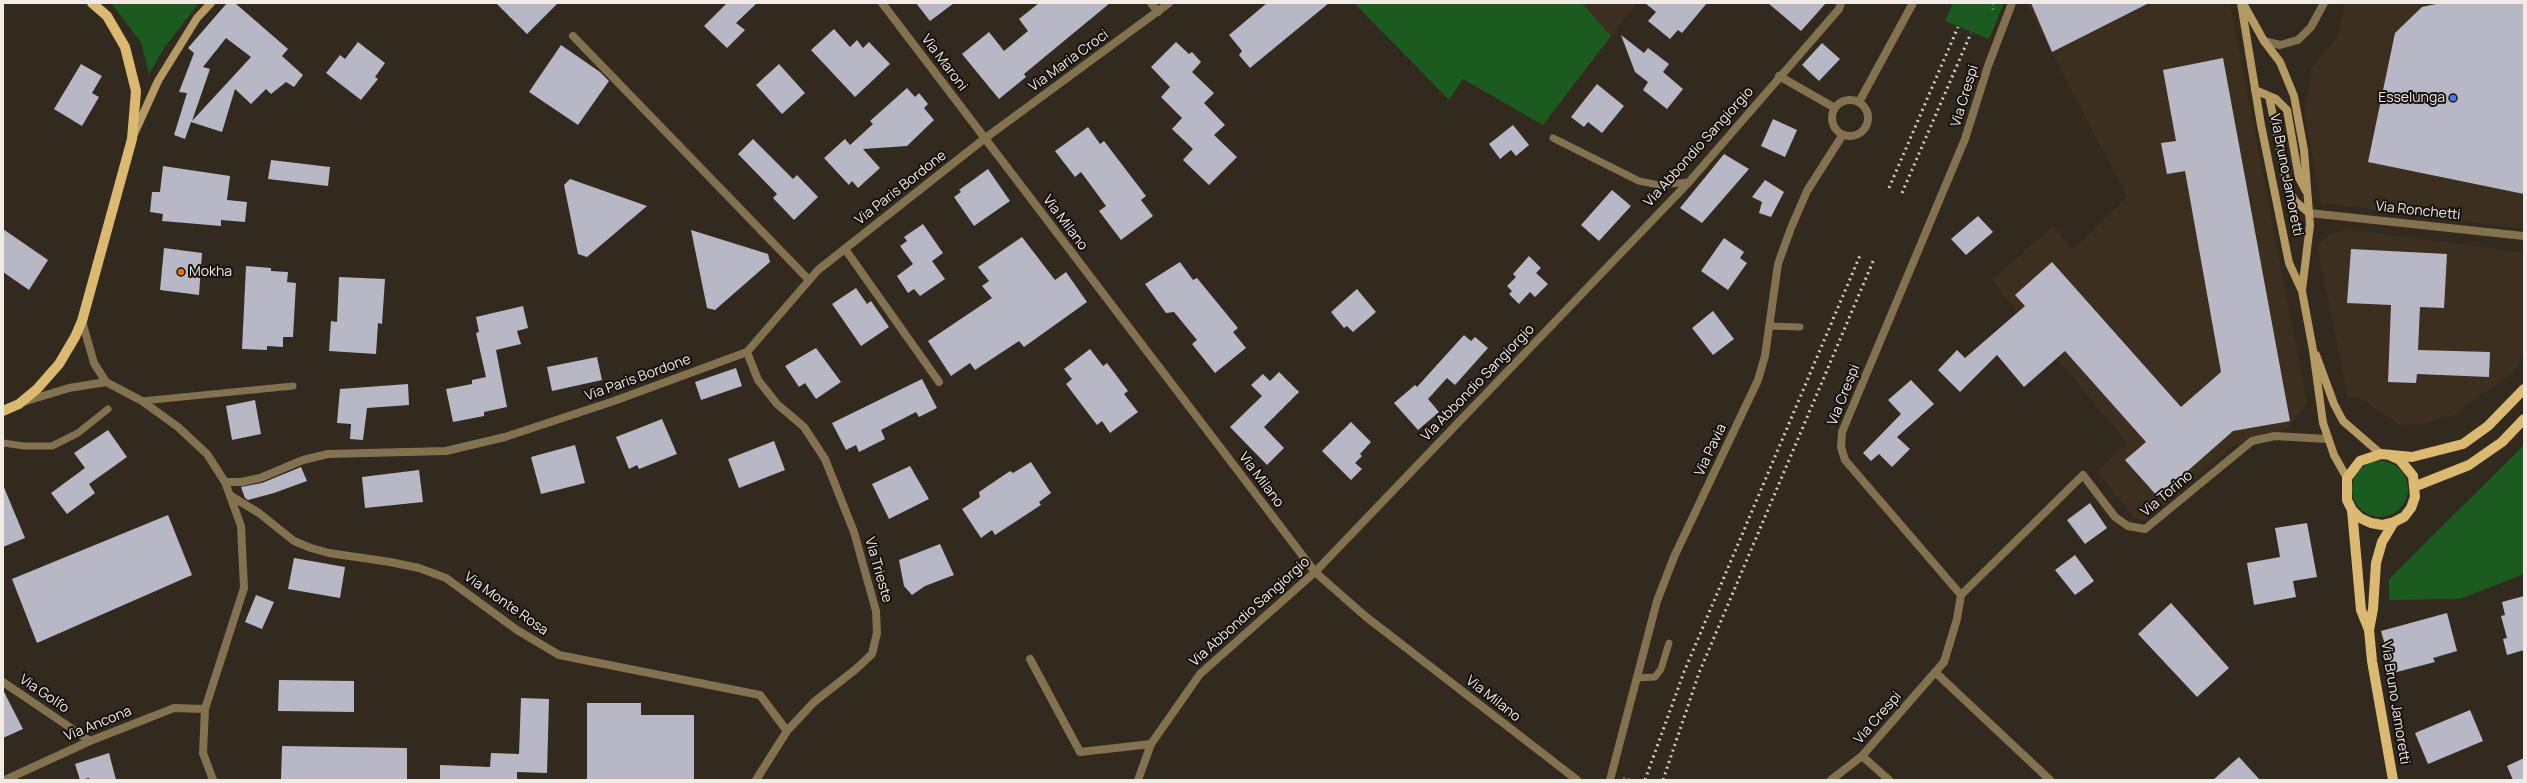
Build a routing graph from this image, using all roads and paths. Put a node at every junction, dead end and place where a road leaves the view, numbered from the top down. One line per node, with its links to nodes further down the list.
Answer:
1 (92, 3): 20 (main road)
2 (211, 3): 20 (street)
3 (882, 3): 22 (street, Via Maroni)
4 (1151, 3): 11 (street)
5 (1169, 3): 11 (street, Via Maria Croci)
6 (1841, 3): 14 (street, Via Abbondio Sangiorgio)
7 (1913, 3): 17 (street)
8 (2012, 3): 54 (street, Via Crespi)
9 (2242, 3): 13 (street); 15 (street, Via Bruno Jamoretti)
10 (2324, 3): 13 (street)
11 (1158, 12): 22 (street, Via Maria Croci)
12 (573, 36): 28 (street)
13 (2264, 41): 24 (street)
14 (1779, 76): 18 (street); 23 (street, Via Abbondio Sangiorgio)
15 (2255, 90): 16 (street); 29 (street, Via Bruno Jamoretti)
16 (2268, 96): 24 (street); 25 (street)
17 (1859, 102): 18 (street); 19 (street)
18 (1835, 108): 19 (street)
19 (1842, 136): 31 (street, Via Pavia)
20 (132, 138): 30 (main road)
21 (1553, 138): 23 (lane)
22 (984, 139): 27 (street, Via Paris Bordone); 53 (street, Via Milano)
23 (1689, 182): 53 (street, Via Abbondio Sangiorgio)
24 (2308, 193): 25 (street)
25 (2309, 213): 26 (street, Via Ronchetti); 29 (street)
26 (2524, 236)
27 (845, 249): 28 (street, Via Paris Bordone); 36 (street)
28 (809, 280): 34 (street, Via Paris Bordone)
29 (2302, 291): 33 (street, Via Bruno Jamoretti)
30 (82, 321): 35 (street); 40 (main road)
31 (1770, 326): 32 (lane); 59 (street, Via Pavia)
32 (1800, 327)
33 (2313, 350): 44 (street, Via Bruno Jamoretti); 46 (street, Via Bruno Jamoretti)
34 (747, 352): 48 (street, Via Paris Bordone); 62 (street, Via Trieste)
35 (106, 382): 39 (street); 40 (street)
36 (940, 382)
37 (293, 386): 39 (lane)
38 (2524, 389): 46 (main road)
39 (142, 401): 48 (street)
40 (19, 404): 42 (main road)
41 (108, 409): 45 (lane)
42 (3, 411)
43 (2524, 418): 49 (main road)
44 (2328, 439): 47 (street, Via Bruno Jamoretti); 54 (street, Via Torino)
45 (3, 443)
46 (2386, 455): 47 (main road); 49 (main road)
47 (2347, 478): 51 (main road)
48 (225, 482): 50 (street)
49 (2416, 486): 52 (main road)
50 (231, 496): 61 (street); 62 (street, Via Monte Rosa)
51 (2352, 510): 52 (main road); 55 (main road, Via Bruno Jamoretti)
52 (2394, 522): 55 (main road, Via Bruno Jamoretti)
53 (1315, 572): 64 (street, Via Abbondio Sangiorgio); 70 (street, Via Milano)
54 (1961, 595): 58 (street, Via Crespi)
55 (2369, 630): 75 (main road, Via Bruno Jamoretti)
56 (1669, 643): 59 (lane)
57 (1030, 659): 64 (street)
58 (1935, 672): 65 (street, Via Crespi); 74 (street)
59 (1636, 678): 71 (street, Via Pavia)
60 (3, 682): 63 (street, Via Golfo)
61 (205, 709): 63 (street, Via Ancona); 67 (street)
62 (787, 731): 68 (street, Via Trieste)
63 (90, 741): 66 (street, Via Ancona)
64 (1151, 744): 69 (street, Via Abbondio Sangiorgio)
65 (1862, 756): 72 (street, Via Crespi); 73 (street)
66 (5, 780)
67 (213, 780)
68 (756, 780)
69 (1138, 780)
70 (1577, 780)
71 (1610, 780)
72 (1831, 780)
73 (1889, 780)
74 (2050, 780)
75 (2393, 780)

